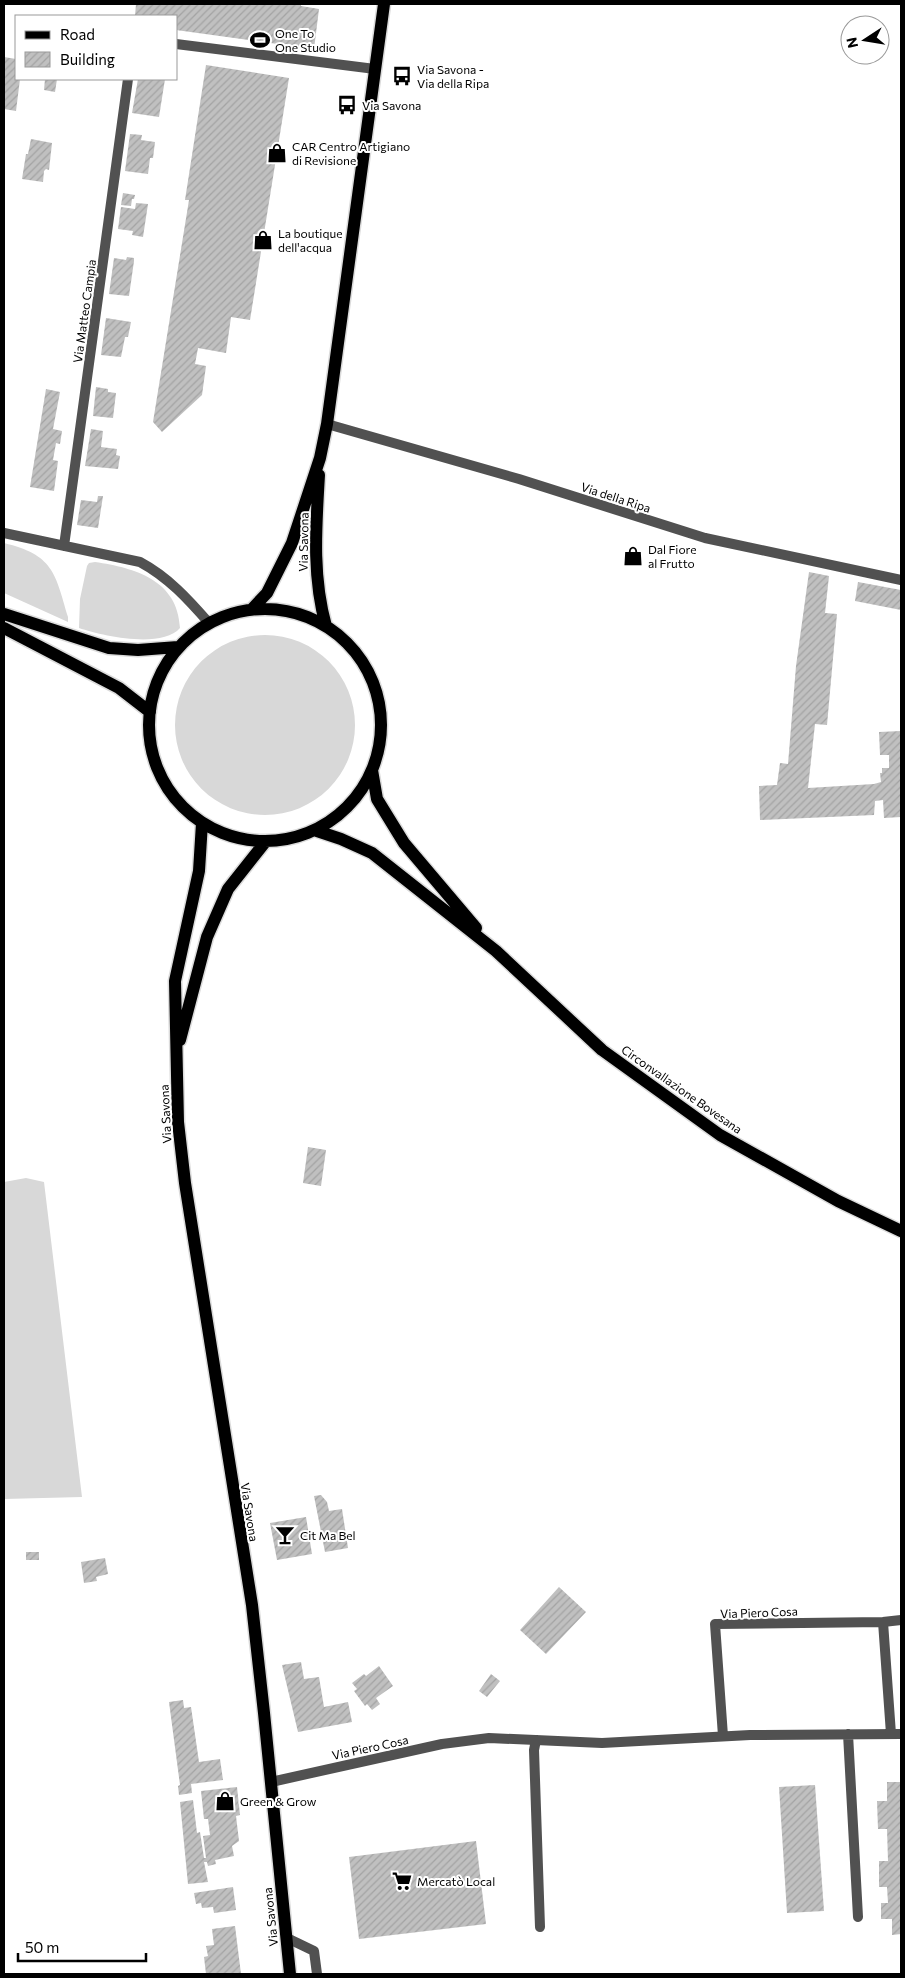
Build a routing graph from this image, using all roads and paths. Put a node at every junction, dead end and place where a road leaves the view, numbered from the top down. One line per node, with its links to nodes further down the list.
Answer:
1 (384, 4): 3 (main road, Via Savona)
2 (178, 44): 3 (street)
3 (375, 69): 5 (main road, Via Savona)
4 (128, 80): 8 (street, Via Matteo Campia)
5 (327, 424): 6 (main road, Via Savona); 9 (street, Via della Ripa)
6 (320, 458): 10 (main road, Via Savona); 13 (main road, Via Savona)
7 (4, 533): 8 (street)
8 (64, 546): 12 (street)
9 (901, 580)
10 (252, 609): 12 (main road); 13 (main road)
11 (4, 614): 15 (main road)
12 (209, 623): 15 (main road)
13 (326, 626): 17 (main road)
14 (4, 628): 16 (main road)
15 (178, 647): 16 (main road)
16 (150, 712): 18 (main road)
17 (372, 770): 19 (main road); 21 (main road, Circonvallazione Bovesana)
18 (202, 823): 20 (main road); 22 (main road, Via Savona)
19 (314, 830): 20 (main road); 21 (main road, Circonvallazione Bovesana)
20 (266, 841): 22 (main road, Via Savona)
21 (496, 951): 23 (main road, Circonvallazione Bovesana)
22 (176, 1054): 30 (main road, Via Savona)
23 (901, 1231)
24 (901, 1620): 25 (street, Via Piero Cosa)
25 (883, 1622): 27 (street, Via Piero Cosa); 28 (street, Via Piero Cosa)
26 (848, 1734): 27 (street, Via Piero Cosa); 28 (street, Via Piero Cosa); 31 (street)
27 (896, 1734)
28 (723, 1736): 29 (street, Via Piero Cosa)
29 (536, 1740): 30 (street, Via Piero Cosa); 32 (street)
30 (271, 1782): 33 (main road, Via Savona)
31 (858, 1917)
32 (540, 1928)
33 (286, 1938): 34 (main road, Via Savona); 35 (street)
34 (290, 1974)
35 (317, 1974)

